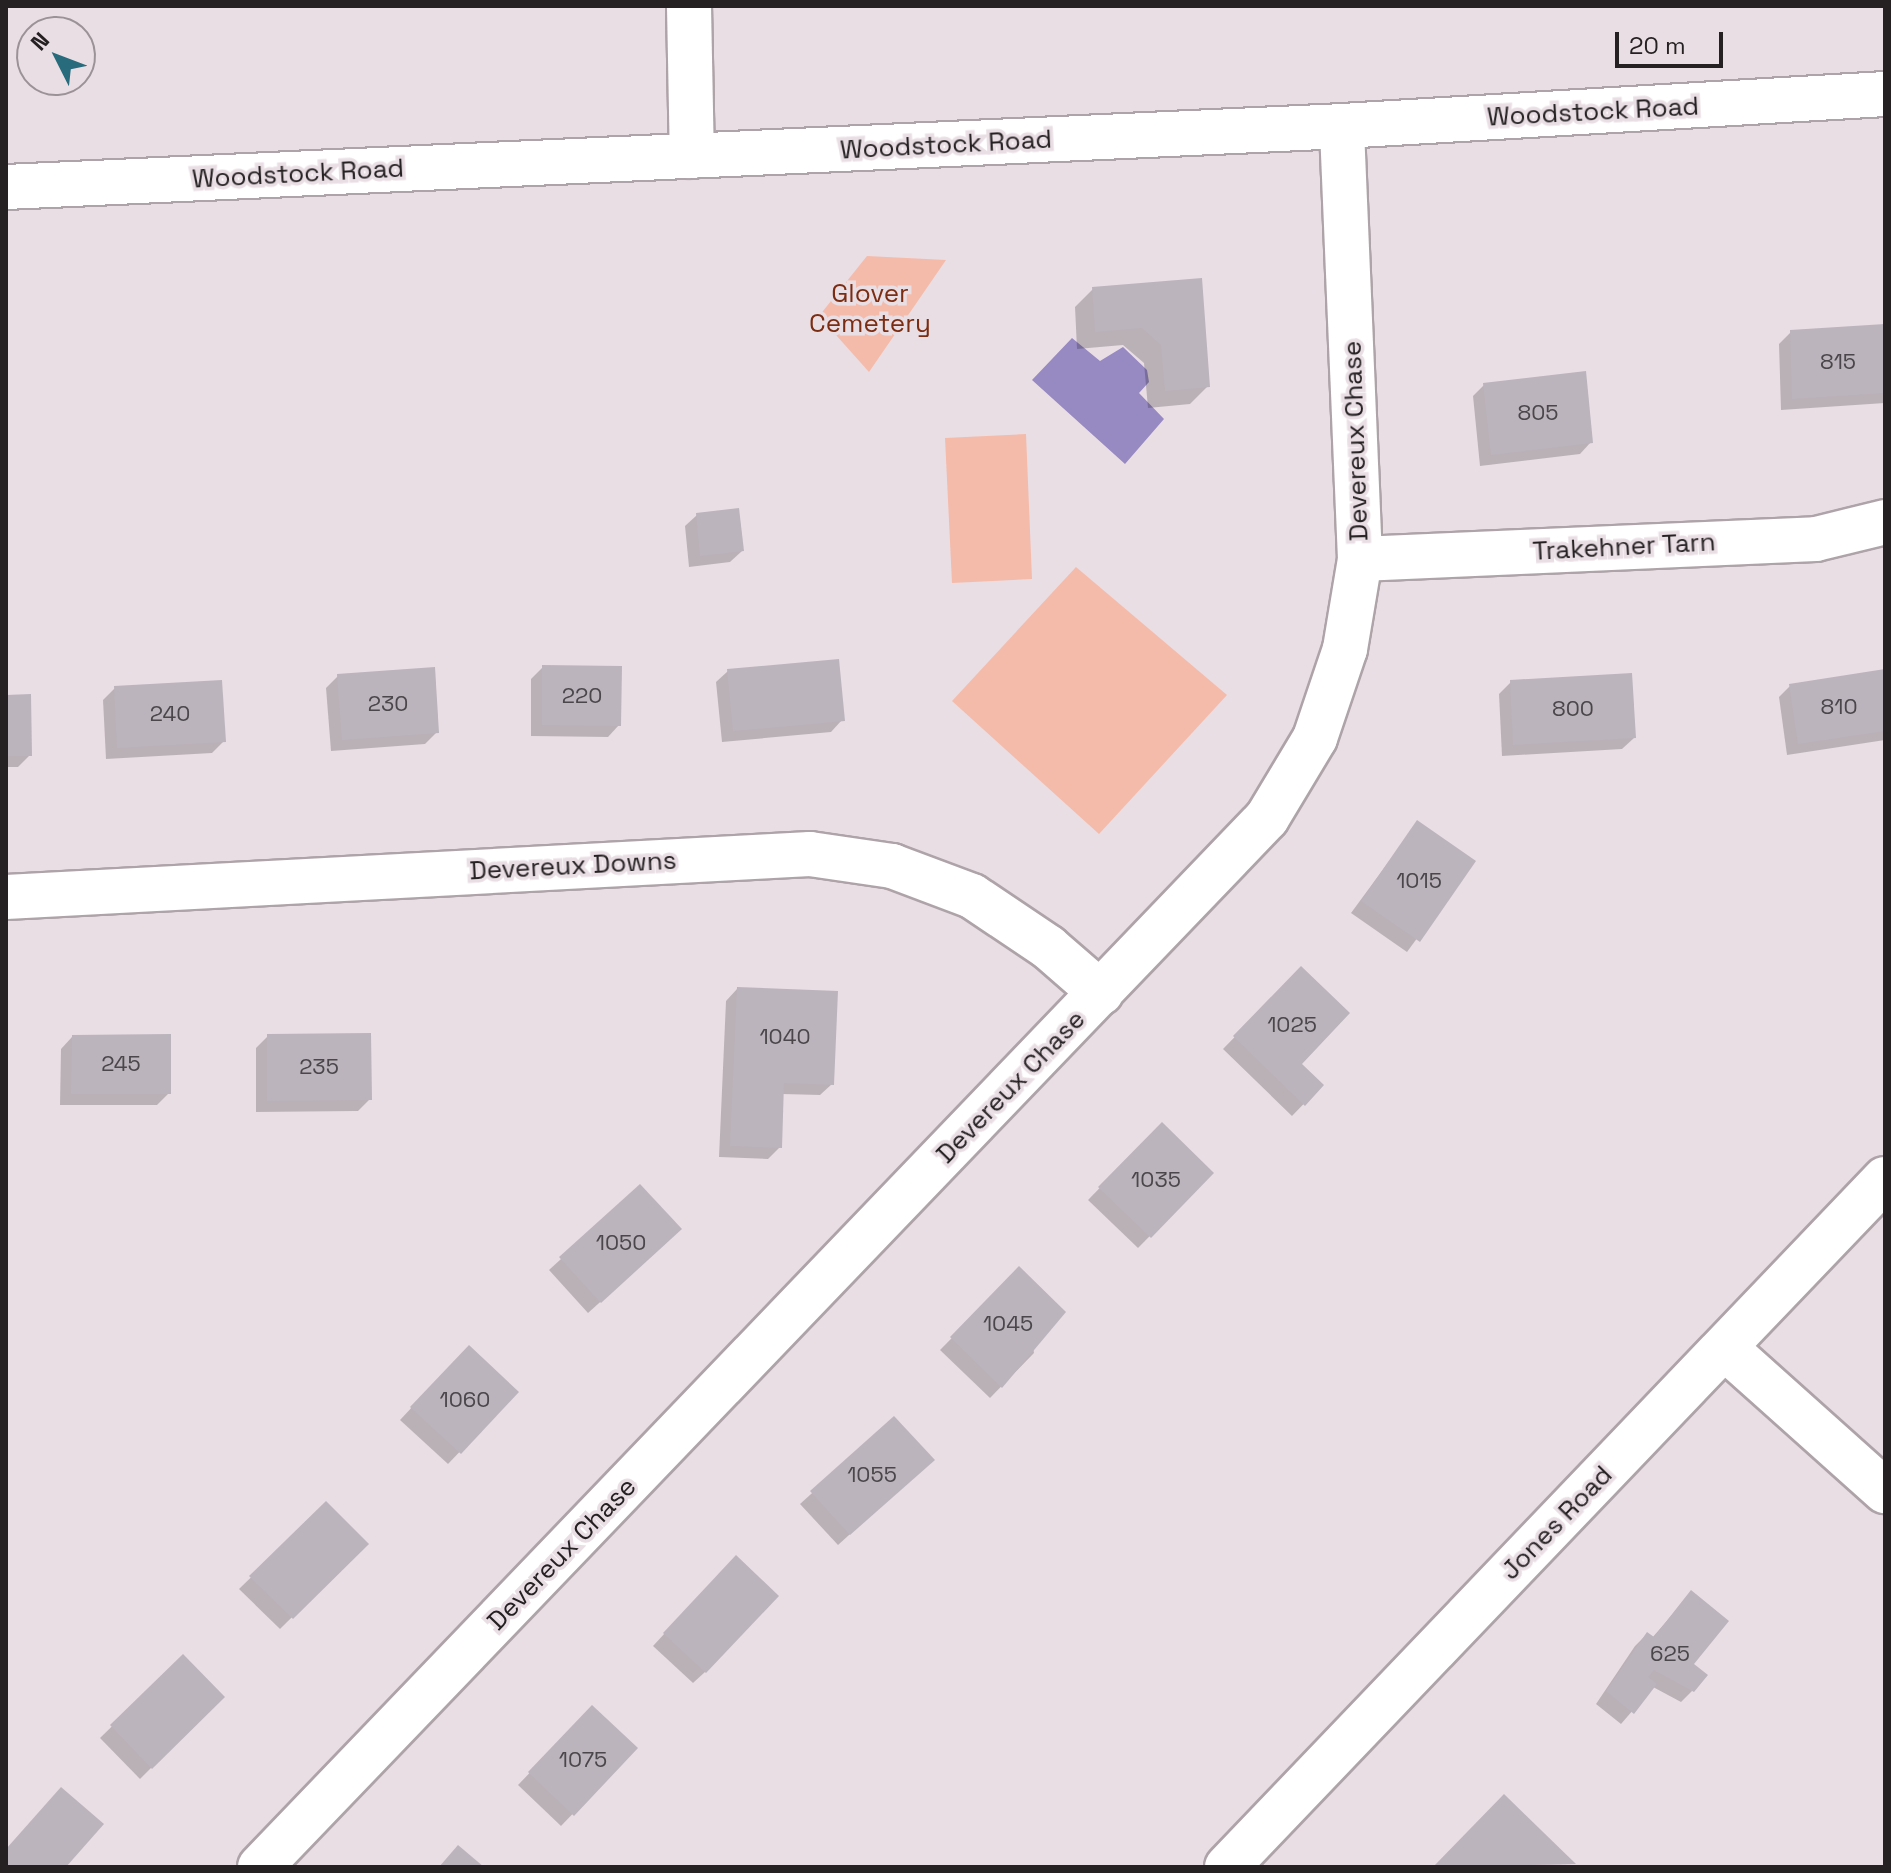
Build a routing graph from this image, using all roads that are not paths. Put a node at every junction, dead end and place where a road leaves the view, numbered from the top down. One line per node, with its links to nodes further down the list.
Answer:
1 (689, 6): 4 (street)
2 (1885, 94): 3 (street, Woodstock Road)
3 (1342, 126): 4 (street, Woodstock Road); 7 (street, Devereux Chase)
4 (692, 156): 5 (street, Woodstock Road)
5 (6, 187)
6 (1885, 522): 7 (street, Trakehner Tarn)
7 (1360, 559): 9 (street, Devereux Chase)
8 (6, 897): 9 (street, Devereux Downs)
9 (1101, 993): 13 (street, Devereux Chase)
10 (1885, 1179): 11 (street, Jones Road)
11 (1725, 1348): 12 (street); 14 (street, Jones Road)
12 (1885, 1491)
13 (260, 1867)
14 (1227, 1867)

